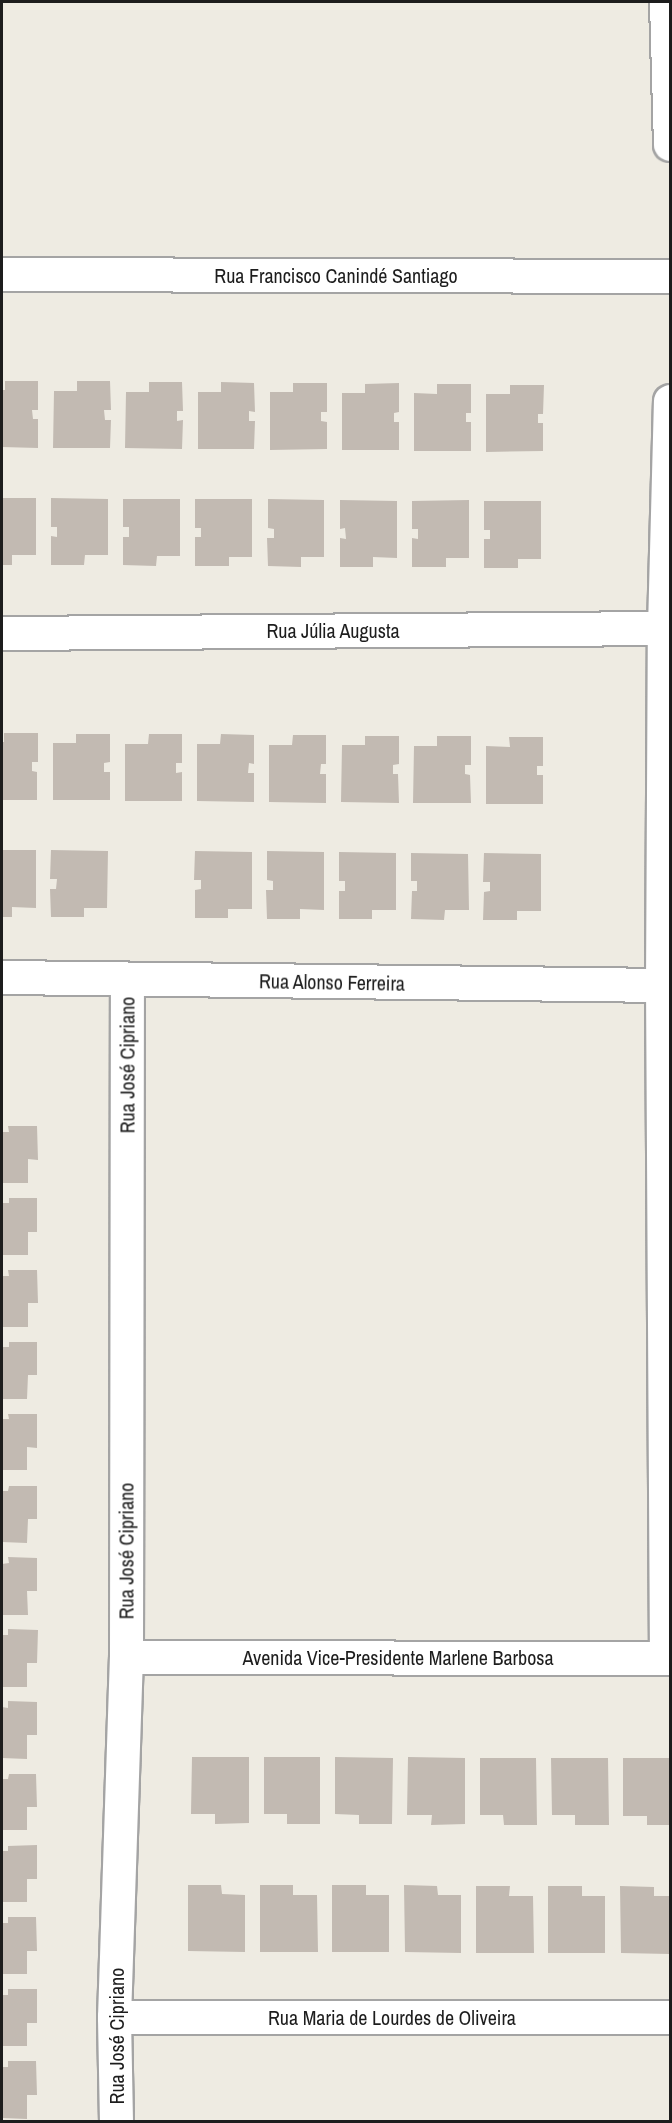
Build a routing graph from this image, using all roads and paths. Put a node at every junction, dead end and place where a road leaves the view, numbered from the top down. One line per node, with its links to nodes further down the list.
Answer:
1 (666, 2): 2 (street)
2 (670, 144)
3 (2, 274): 4 (street, Rua Francisco Canindé Santiago)
4 (670, 276)
5 (670, 401): 6 (street)
6 (664, 628): 7 (street, Rua Júlia Augusta); 10 (street)
7 (2, 633)
8 (2, 977): 9 (street, Rua Alonso Ferreira)
9 (127, 980): 10 (street, Rua Alonso Ferreira); 11 (street, Rua José Cipriano)
10 (662, 985): 12 (street)
11 (126, 1657): 12 (street, Avenida Vice-Presidente Marlene Barbosa); 13 (street, Rua José Cipriano)
12 (668, 1658)
13 (114, 2017): 14 (street, Rua Maria de Lourdes de Oliveira); 15 (street, Rua José Cipriano)
14 (670, 2018)
15 (116, 2121)

